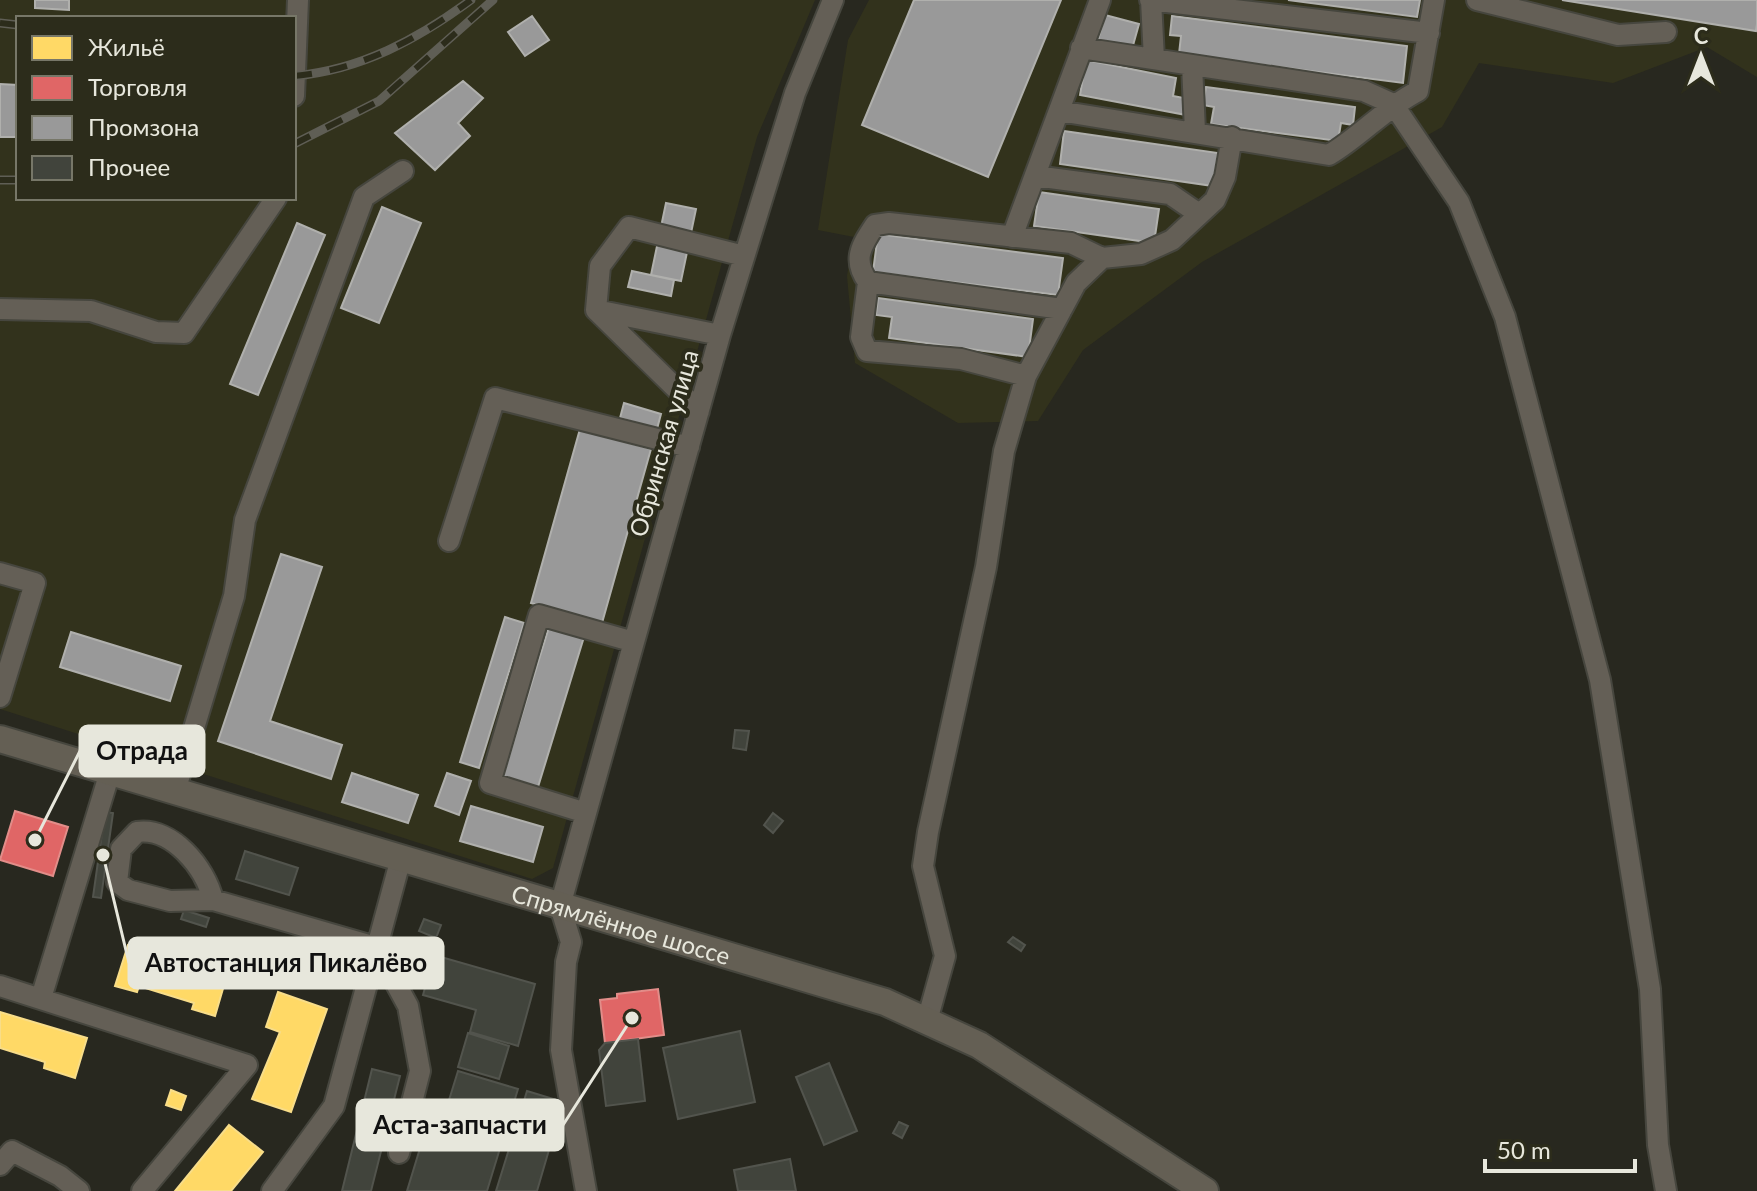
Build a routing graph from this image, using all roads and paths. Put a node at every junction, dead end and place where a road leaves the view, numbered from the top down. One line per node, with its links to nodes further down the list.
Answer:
1 (298, 0): 9 (street)
2 (833, 0): 22 (street, Обринская улица)
3 (1100, 0): 10 (street)
4 (1150, 0): 8 (street); 11 (street)
5 (1434, 0): 8 (street)
6 (1477, 0): 7 (street)
7 (1666, 32)
8 (1429, 33): 13 (street)
9 (296, 48)
10 (1081, 48): 11 (street); 14 (street)
11 (1154, 59): 12 (street)
12 (1192, 65): 13 (street); 15 (street)
13 (1393, 104): 16 (street); 54 (street)
14 (1059, 111): 15 (street); 18 (street)
15 (1195, 131): 16 (street)
16 (1232, 137): 20 (street)
17 (403, 171): 38 (street)
18 (1035, 176): 20 (street); 21 (street)
19 (275, 200): 25 (street)
20 (1199, 214): 23 (street)
21 (1012, 237): 23 (street); 24 (street)
22 (744, 256): 27 (street); 28 (street, Обринская улица)
23 (1102, 258): 26 (street)
24 (868, 282): 26 (street); 29 (street)
25 (0, 309)
26 (1062, 309): 29 (street)
27 (596, 310): 28 (street); 30 (street)
28 (720, 335): 30 (street, Обринская улица)
29 (1026, 376): 46 (street)
30 (699, 411): 31 (street, Обринская улица)
31 (689, 447): 32 (street); 34 (street, Обринская улица)
32 (449, 541)
33 (0, 573): 35 (street)
34 (634, 642): 39 (street, Обринская улица); 39 (street)
35 (0, 697)
36 (0, 739): 37 (main road, Спрямлённое шоссе)
37 (110, 772): 38 (main road, Спрямлённое шоссе); 45 (street)
38 (175, 791): 40 (main road, Спрямлённое шоссе)
39 (586, 813): 42 (street, Обринская улица)
40 (401, 858): 42 (main road, Спрямлённое шоссе); 43 (street)
41 (213, 900): 41 (street); 43 (street)
42 (560, 906): 46 (main road, Спрямлённое шоссе); 52 (street)
43 (376, 947): 47 (street); 51 (street)
44 (0, 986): 45 (street)
45 (41, 998): 50 (street)
46 (927, 1021): 53 (main road, Спрямлённое шоссе)
47 (399, 1153)
48 (0, 1165): 49 (street)
49 (79, 1191)
50 (142, 1191)
51 (272, 1191)
52 (586, 1191)
53 (1205, 1191)
54 (1666, 1191)

